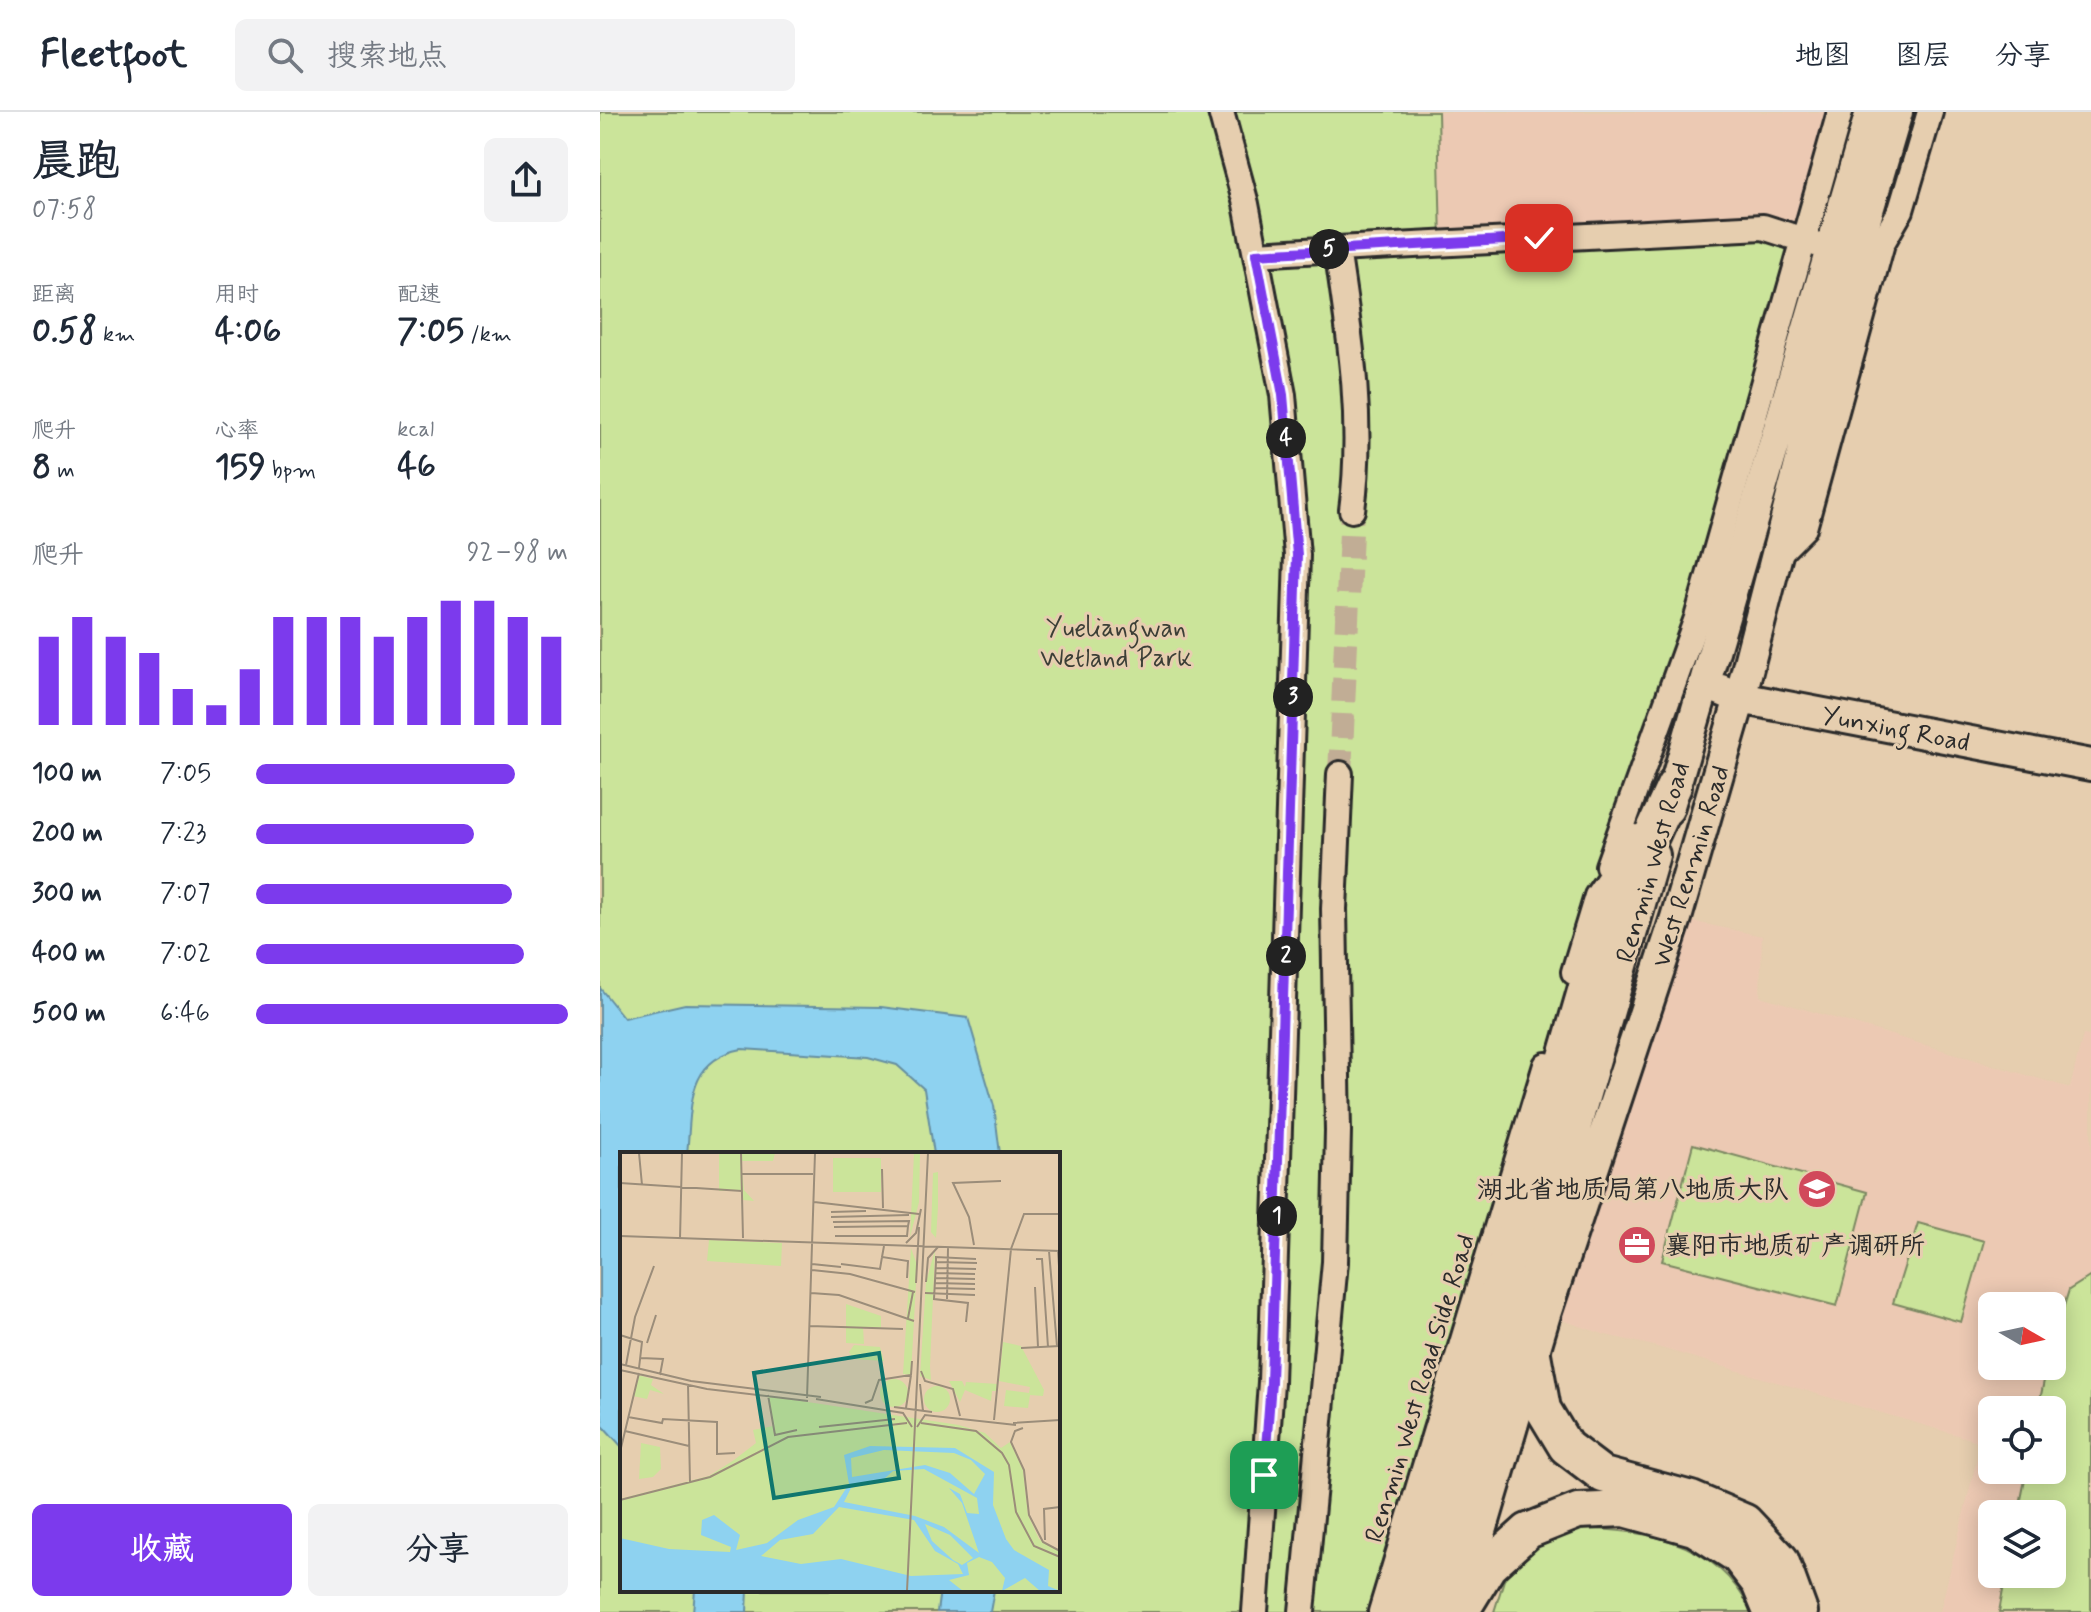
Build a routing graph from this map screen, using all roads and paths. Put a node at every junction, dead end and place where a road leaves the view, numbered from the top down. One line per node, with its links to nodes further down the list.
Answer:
1 (1221, 112): 9 (street)
2 (1840, 112): 6 (street)
3 (1871, 112): 7 (main road, Renmin West Road)
4 (1897, 112): 11 (main road, West Renmin Road)
5 (1930, 112): 11 (street)
6 (1802, 239): 7 (street); 8 (street); 17 (street)
7 (1831, 248): 12 (main road, Renmin West Road)
8 (1337, 249): 9 (street); 10 (street)
9 (1256, 254): 19 (street)
10 (1352, 510)
11 (1776, 556): 13 (main road, West Renmin Road)
12 (1704, 684): 13 (main road, Yunxing Road); 16 (main road, Renmin West Road)
13 (1740, 698): 14 (main road, Yunxing Road); 18 (main road, West Renmin Road)
14 (2091, 765)
15 (1340, 774): 20 (street)
16 (1674, 786): 17 (street, Renmin West Road Side Road); 22 (highway); 23 (main road, Renmin West Road)
17 (1597, 896): 21 (street, Renmin West Road Side Road)
18 (1533, 1354): 24 (main road, West Renmin Road); 26 (highway)
19 (1255, 1612)
20 (1302, 1612)
21 (1381, 1612)
22 (1405, 1612)
23 (1435, 1612)
24 (1459, 1612): 25 (highway)
25 (1771, 1612)
26 (1800, 1612)

